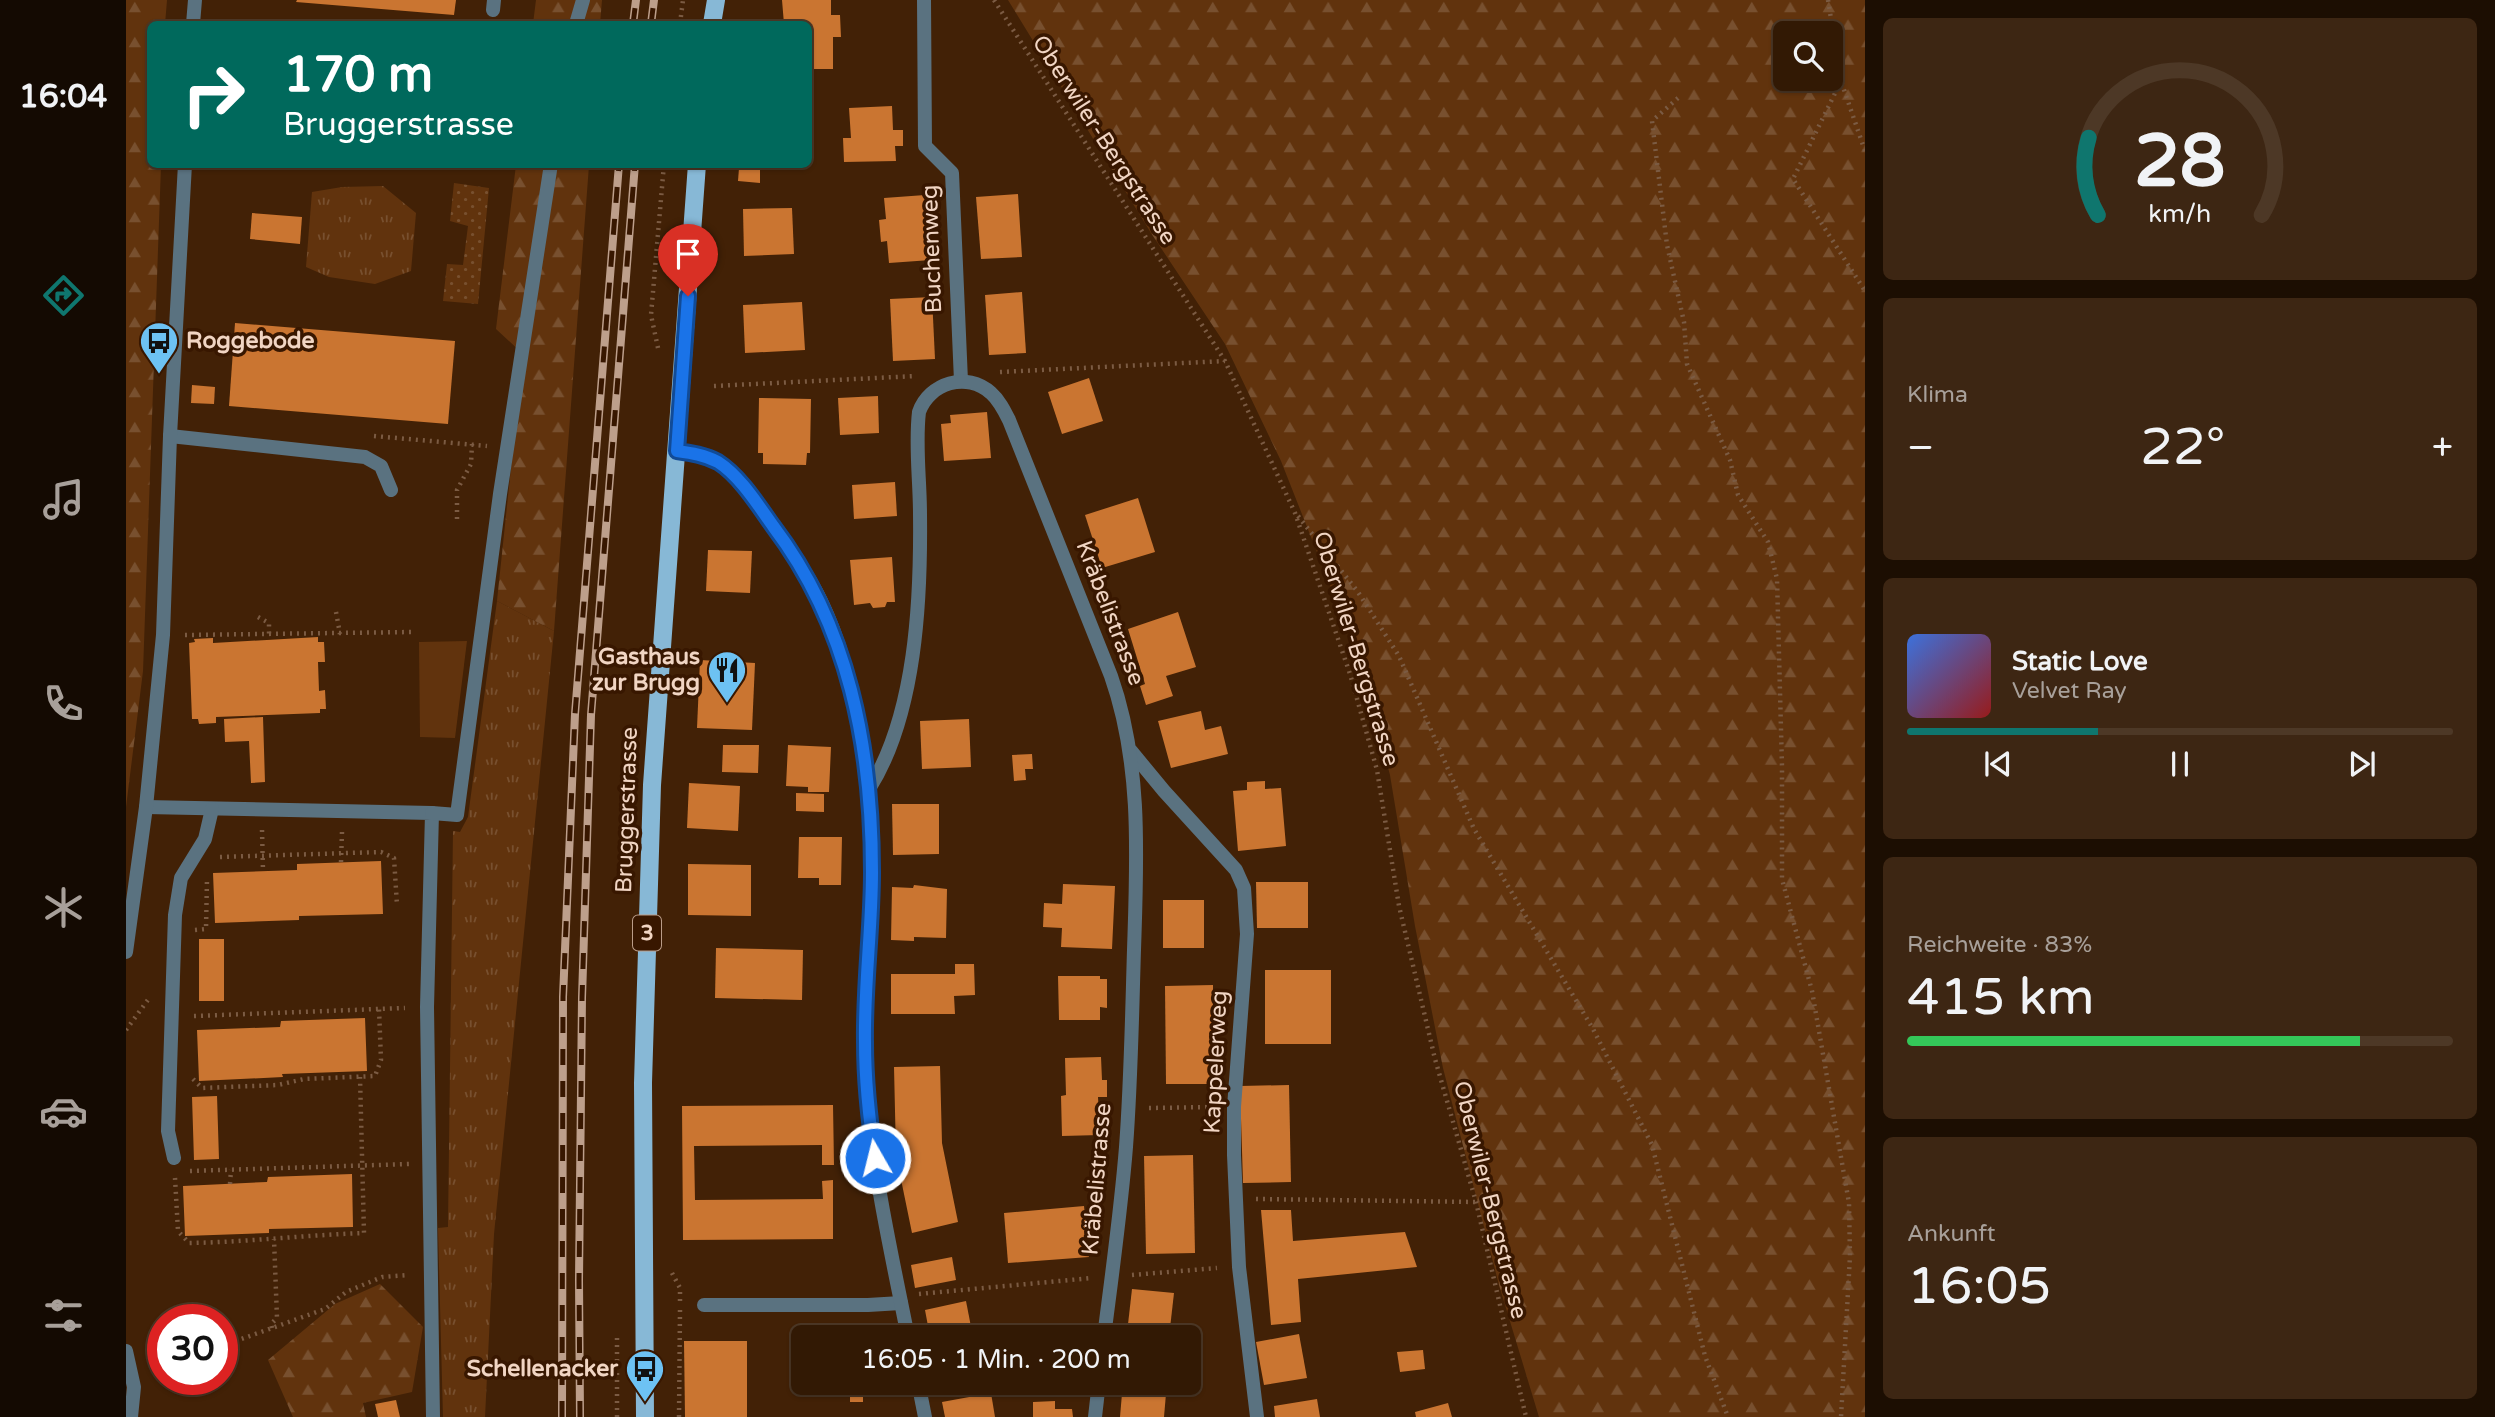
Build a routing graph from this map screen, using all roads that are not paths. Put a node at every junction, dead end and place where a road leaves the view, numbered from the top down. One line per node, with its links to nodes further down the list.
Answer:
1 (195, 0): 5 (street)
2 (583, 0): 6 (street)
3 (716, 0): 7 (main road)
4 (924, 0): 11 (street, Buchenweg)
5 (193, 21)
6 (577, 21)
7 (712, 21)
8 (185, 168): 12 (street)
9 (550, 168): 19 (street)
10 (697, 168): 13 (main road, Bruggerstrasse / 3)
11 (961, 381): 15 (street, Kräbelistrasse); 16 (street)
12 (170, 436): 14 (street); 17 (street)
13 (677, 451): 16 (street); 31 (main road, Bruggerstrasse / 3)
14 (391, 490)
15 (1131, 751): 25 (street, Kräbelistrasse); 34 (street, Kappelerweg)
16 (869, 789): 22 (street)
17 (146, 807): 18 (street); 20 (street)
18 (212, 809): 19 (street); 21 (street)
19 (432, 813): 30 (street)
20 (126, 952)
21 (174, 1165)
22 (901, 1299): 23 (street); 24 (street)
23 (704, 1305)
24 (906, 1325)
25 (1105, 1325)
26 (126, 1352): 29 (street)
27 (921, 1395): 32 (street)
28 (1098, 1395): 33 (street)
29 (131, 1417)
30 (433, 1417)
31 (645, 1417)
32 (926, 1417)
33 (1095, 1417)
34 (1257, 1417)

